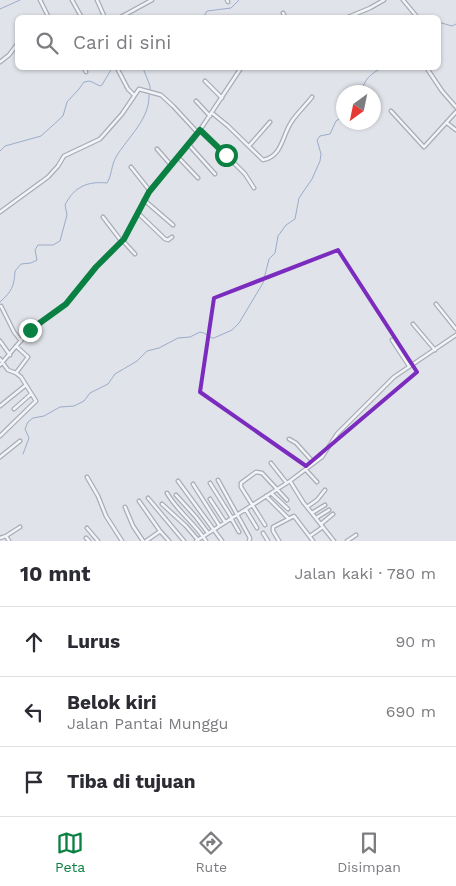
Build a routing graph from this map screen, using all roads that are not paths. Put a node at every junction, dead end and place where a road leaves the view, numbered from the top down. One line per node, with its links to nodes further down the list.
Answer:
1 (40, 0): 9 (street)
2 (72, 0): 10 (street)
3 (97, 0): 11 (street)
4 (152, 0): 12 (street)
5 (384, 0): 8 (street)
6 (403, 0): 15 (street)
7 (283, 12): 13 (street)
8 (359, 13): 14 (street)
9 (48, 15)
10 (80, 15)
11 (104, 15)
12 (126, 15)
13 (284, 15)
14 (354, 15)
15 (416, 15)
16 (15, 47): 17 (street)
17 (0, 62)
18 (118, 70): 22 (street)
19 (240, 70): 24 (street)
20 (428, 70): 26 (street)
21 (205, 81): 24 (street)
22 (134, 96): 34 (street); 46 (street)
23 (312, 97): 36 (street)
24 (222, 98): 29 (street)
25 (196, 101): 29 (street)
26 (456, 107)
27 (391, 111): 31 (street)
28 (456, 112): 31 (street)
29 (211, 115): 32 (street); 36 (street)
30 (270, 122): 36 (street)
31 (447, 123): 33 (street)
32 (200, 130): 34 (street); 43 (street)
33 (456, 130)
34 (198, 134): 35 (street)
35 (189, 145): 38 (street); 41 (street)
36 (249, 146)
37 (157, 149): 39 (street)
38 (178, 157): 39 (street); 42 (street)
39 (171, 165): 44 (street)
40 (131, 167): 44 (street)
41 (215, 174)
42 (198, 178)
43 (254, 188)
44 (150, 191): 45 (street)
45 (144, 200): 47 (street); 49 (street)
46 (0, 212)
47 (138, 213): 50 (street); 51 (street)
48 (103, 216): 51 (street)
49 (174, 225)
50 (172, 237)
51 (122, 242): 52 (street); 60 (street)
52 (135, 254)
53 (436, 304): 56 (street)
54 (1, 306): 60 (street)
55 (413, 324): 62 (street)
56 (456, 329)
57 (456, 335): 62 (street)
58 (392, 340): 65 (street)
59 (0, 341): 63 (street)
60 (21, 341): 61 (street)
61 (16, 346): 63 (street); 66 (street)
62 (434, 350): 65 (street)
63 (10, 355): 64 (street)
64 (1, 362): 66 (street)
65 (409, 366): 76 (street)
66 (16, 373): 67 (street)
67 (26, 385): 68 (street); 69 (street)
68 (31, 394): 70 (street); 71 (street)
69 (0, 406)
70 (14, 409)
71 (0, 436)
72 (289, 439): 76 (street)
73 (20, 441): 74 (street)
74 (0, 458)
75 (271, 463): 81 (street)
76 (314, 464): 77 (street)
77 (306, 470): 81 (street); 82 (street)
78 (87, 477): 131 (street)
79 (218, 480): 104 (street)
80 (178, 481): 116 (street)
81 (288, 482): 85 (street); 99 (street)
82 (317, 482)
83 (210, 483): 106 (street)
84 (194, 484): 111 (street)
85 (277, 489): 88 (street); 93 (street); 96 (street)
86 (325, 490): 99 (street)
87 (167, 493): 123 (street)
88 (271, 493): 90 (street); 100 (street)
89 (176, 495): 119 (street)
90 (266, 496): 96 (street); 107 (street)
91 (148, 498): 134 (street)
92 (210, 499): 109 (street)
93 (287, 500)
94 (140, 501): 117 (street)
95 (162, 504): 127 (street)
96 (253, 505): 101 (street); 110 (street)
97 (325, 505): 103 (street)
98 (125, 507): 132 (street)
99 (307, 507): 103 (street)
100 (288, 509)
101 (246, 510): 104 (street); 115 (street)
102 (329, 510): 108 (street)
103 (312, 513): 108 (street)
104 (238, 514): 106 (street); 137 (street)
105 (333, 514): 112 (street)
106 (232, 518): 109 (street); 118 (street)
107 (288, 518): 124 (street); 139 (street)
108 (316, 518): 112 (street)
109 (225, 522): 111 (street)
110 (264, 525)
111 (219, 526): 116 (street)
112 (322, 526): 124 (street); 141 (street)
113 (20, 527): 122 (street)
114 (87, 528): 130 (street)
115 (257, 528)
116 (212, 530): 119 (street); 136 (street)
117 (160, 531): 132 (street); 133 (street)
118 (239, 532)
119 (208, 533): 123 (street)
120 (263, 533): 138 (street)
121 (356, 535): 142 (street)
122 (6, 536): 125 (street); 128 (street)
123 (203, 536): 127 (street); 135 (street)
124 (309, 536): 140 (street)
125 (0, 538)
126 (86, 538): 129 (street)
127 (197, 540)
128 (9, 541)
129 (89, 541)
130 (98, 541)
131 (122, 541)
132 (145, 541)
133 (169, 541)
134 (184, 541)
135 (206, 541)
136 (222, 541)
137 (249, 541)
138 (268, 541)
139 (279, 541)
140 (313, 541)
141 (334, 541)
142 (348, 541)

